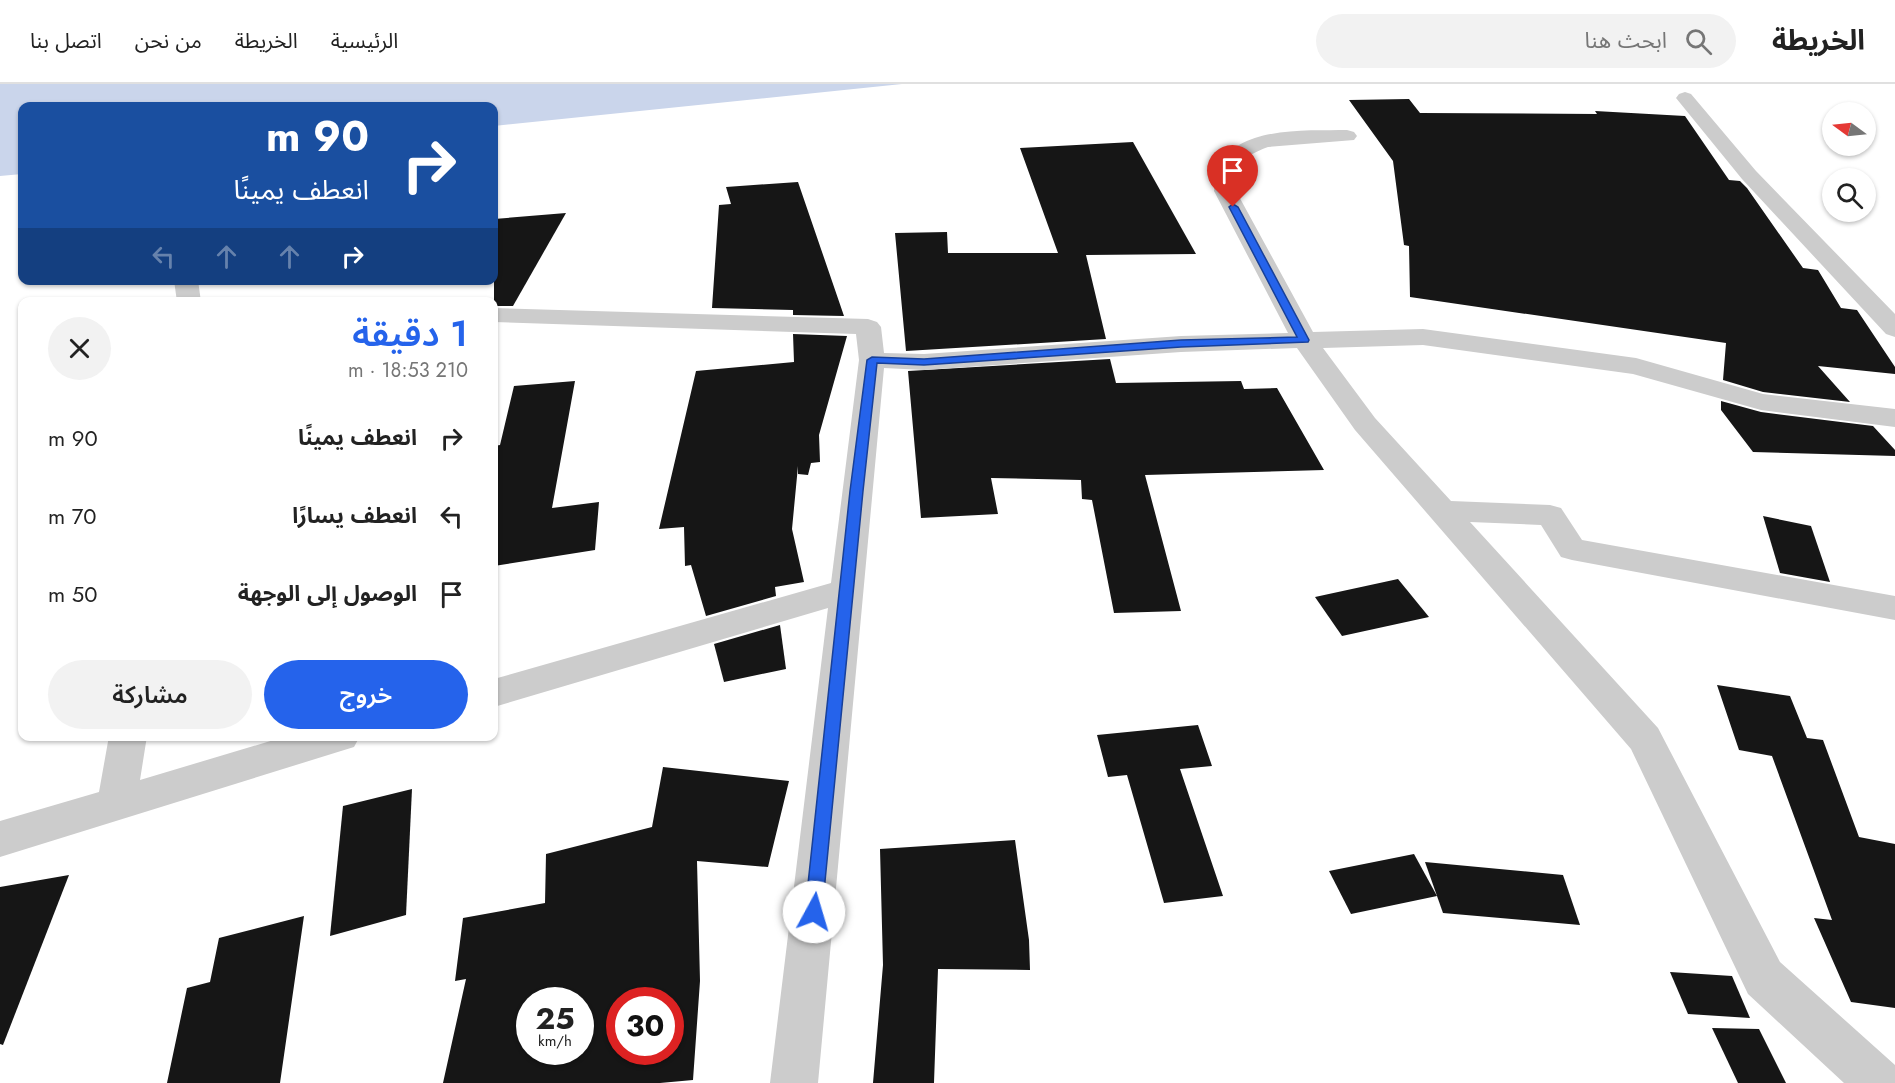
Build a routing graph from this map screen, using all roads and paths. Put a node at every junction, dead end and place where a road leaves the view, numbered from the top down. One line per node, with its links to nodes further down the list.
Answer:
1 (1684, 98): 4 (street)
2 (1347, 136): 5 (street)
3 (498, 315): 6 (street)
4 (1895, 328)
5 (1304, 340): 6 (street); 7 (street); 8 (street)
6 (872, 360): 9 (street)
7 (1895, 418)
8 (1444, 512): 10 (street); 17 (street)
9 (846, 591): 11 (street); 16 (street)
10 (1895, 608)
11 (498, 692)
12 (127, 741): 14 (street)
13 (324, 741): 14 (street)
14 (117, 803): 15 (street)
15 (0, 839)
16 (794, 1083)
17 (1879, 1083)

